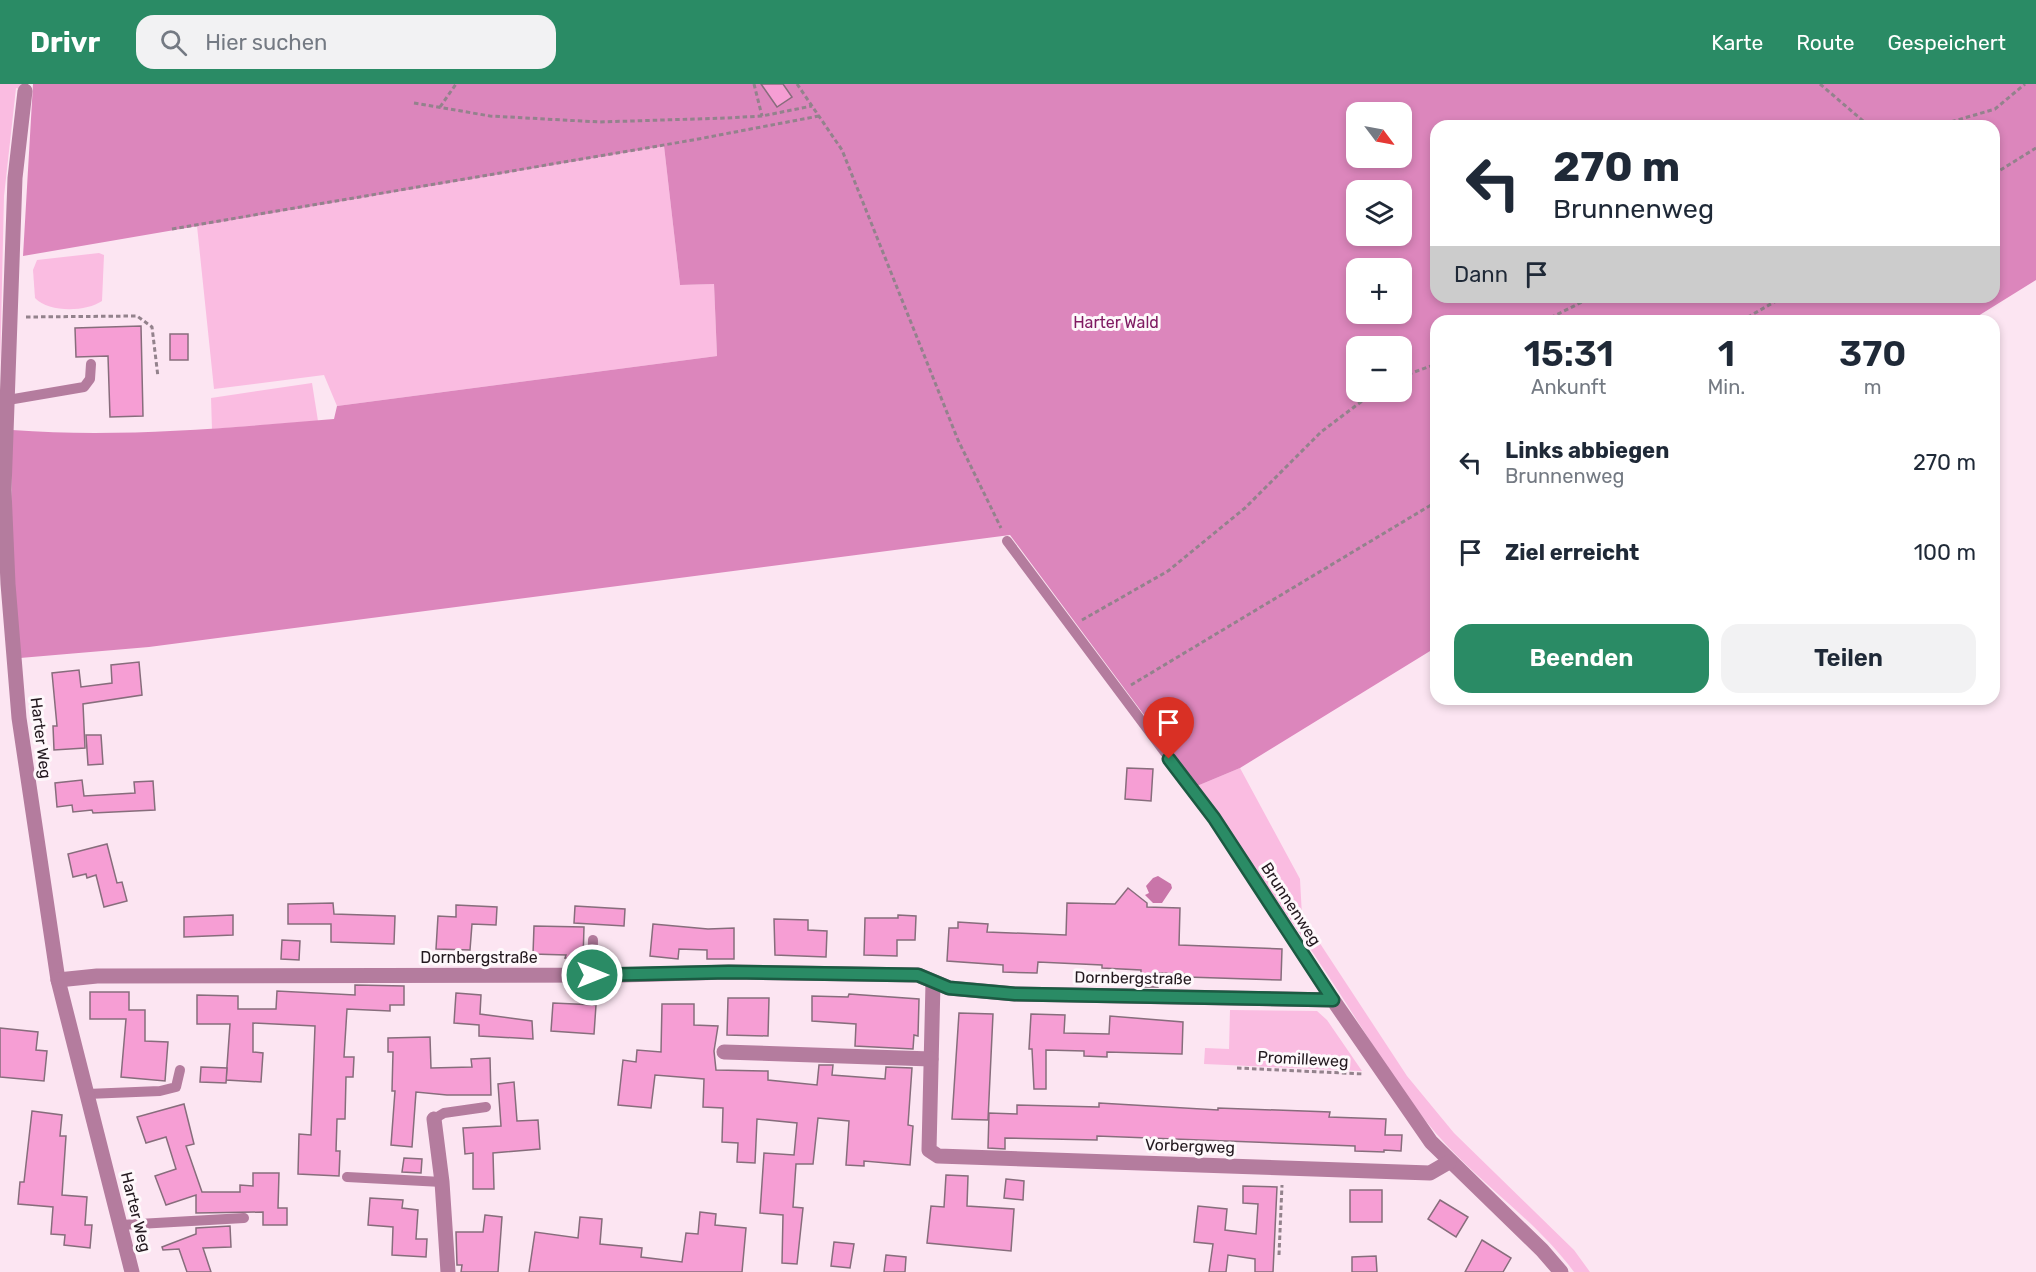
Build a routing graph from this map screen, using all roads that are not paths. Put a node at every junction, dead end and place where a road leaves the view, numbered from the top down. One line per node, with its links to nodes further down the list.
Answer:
1 (26, 91): 3 (street, Harter Weg)
2 (91, 364): 3 (lane)
3 (8, 400): 7 (street, Harter Weg)
4 (1007, 541): 9 (lane, Brunnenweg)
5 (593, 940): 6 (lane)
6 (592, 975): 7 (street, Dornbergstraße); 8 (street, Dornbergstraße)
7 (58, 980): 13 (street, Harter Weg)
8 (933, 983): 9 (street, Dornbergstraße); 11 (street)
9 (1333, 1000): 16 (street, Brunnenweg)
10 (724, 1052): 11 (street)
11 (931, 1059): 16 (street, Vorbergweg)
12 (180, 1070): 13 (lane)
13 (87, 1094): 20 (street, Harter Weg)
14 (486, 1107): 15 (lane)
15 (434, 1119): 18 (street)
16 (1449, 1162): 23 (street, Brunnenweg)
17 (347, 1177): 18 (lane)
18 (442, 1182): 22 (street)
19 (244, 1218): 20 (lane)
20 (121, 1225): 21 (street, Harter Weg)
21 (132, 1272)
22 (448, 1272)
23 (1561, 1272)

